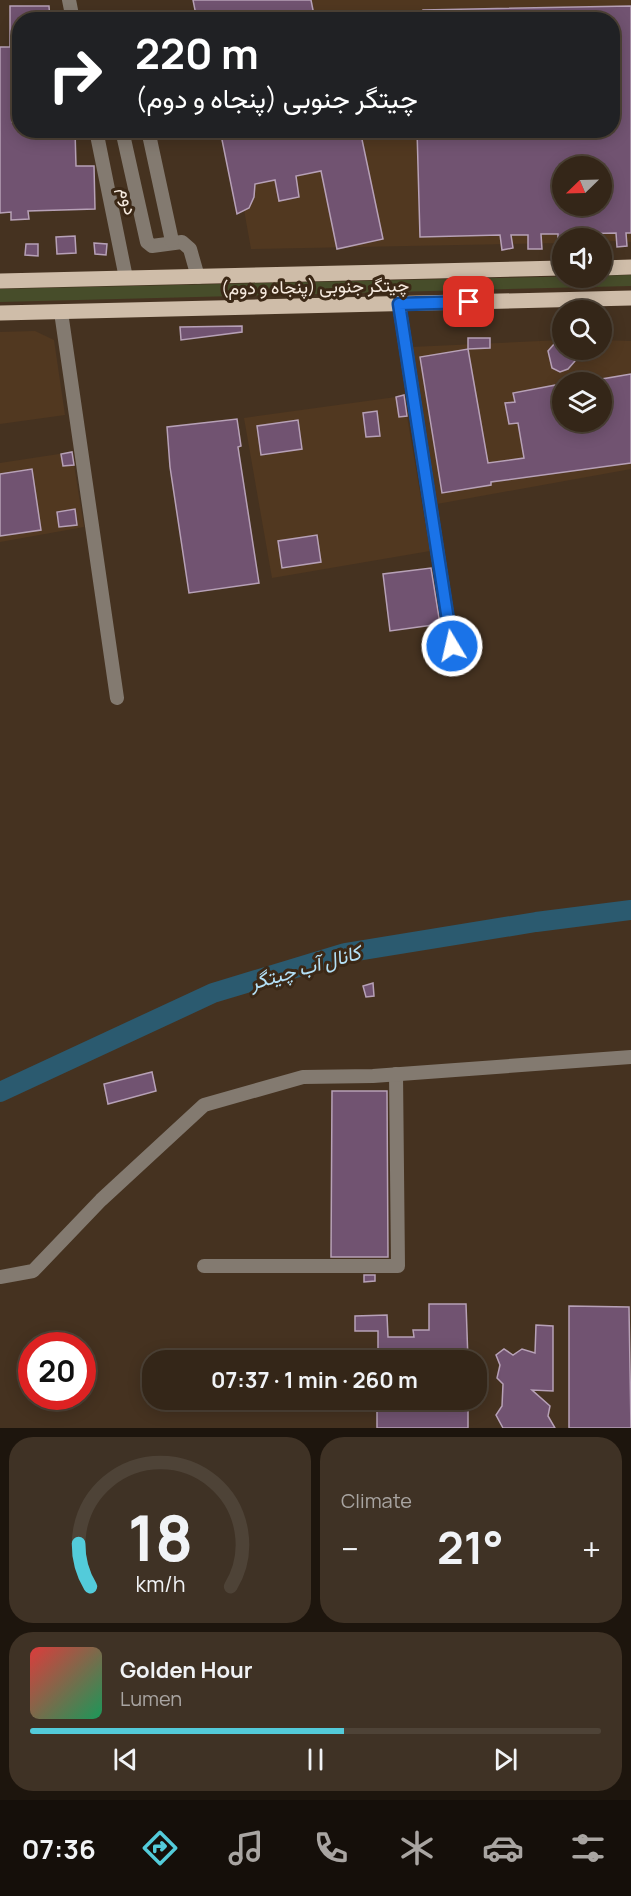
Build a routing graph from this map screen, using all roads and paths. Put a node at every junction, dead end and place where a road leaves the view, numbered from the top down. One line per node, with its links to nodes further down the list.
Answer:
1 (98, 138): 9 (lane, دوم)
2 (124, 138): 4 (lane)
3 (150, 138): 4 (lane)
4 (172, 241): 8 (lane)
5 (631, 267): 7 (main road)
6 (552, 268): 8 (main road, چیتگر جنوبی (پنجاه و دوم))
7 (612, 268)
8 (198, 277): 9 (main road, چیتگر جنوبی (پنجاه و دوم))
9 (126, 278): 10 (main road, چیتگر جنوبی (پنجاه و دوم))
10 (0, 281)
11 (631, 298): 12 (main road, چیتگر جنوبی (پنجاه و دوم))
12 (399, 304): 13 (main road, چیتگر جنوبی (پنجاه و دوم)); 15 (lane)
13 (61, 312): 14 (main road, چیتگر جنوبی (پنجاه و دوم)); 16 (lane)
14 (0, 313)
15 (452, 646)
16 (117, 698)
17 (631, 1057): 18 (lane)
18 (396, 1074): 19 (lane); 20 (lane)
19 (204, 1266)
20 (0, 1277)

